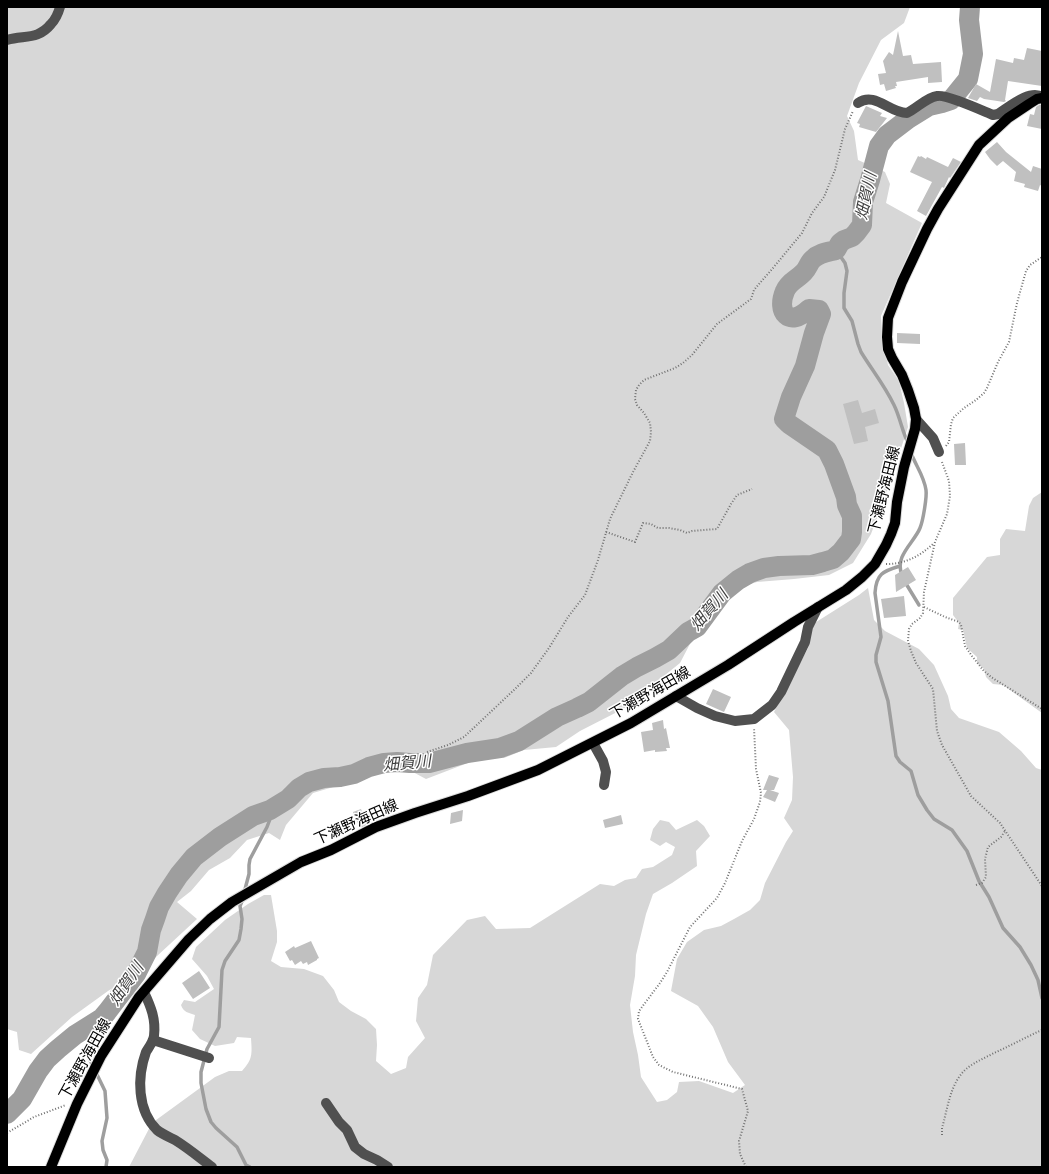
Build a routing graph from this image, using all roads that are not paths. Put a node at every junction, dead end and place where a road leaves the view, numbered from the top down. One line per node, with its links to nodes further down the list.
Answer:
1 (60, 7): 2 (street)
2 (7, 40)
3 (1042, 97): 4 (street); 5 (main road, 下瀬野海田線)
4 (858, 103)
5 (916, 419): 6 (street); 7 (main road, 下瀬野海田線)
6 (939, 452)
7 (818, 607): 8 (main road, 下瀬野海田線); 8 (street)
8 (676, 696): 9 (main road, 下瀬野海田線)
9 (593, 743): 10 (street); 11 (main road, 下瀬野海田線)
10 (604, 785)
11 (144, 992): 12 (street); 15 (main road, 下瀬野海田線)
12 (153, 1040): 13 (street); 16 (street)
13 (208, 1058)
14 (326, 1103): 17 (street)
15 (51, 1167)
16 (212, 1167)
17 (388, 1167)

